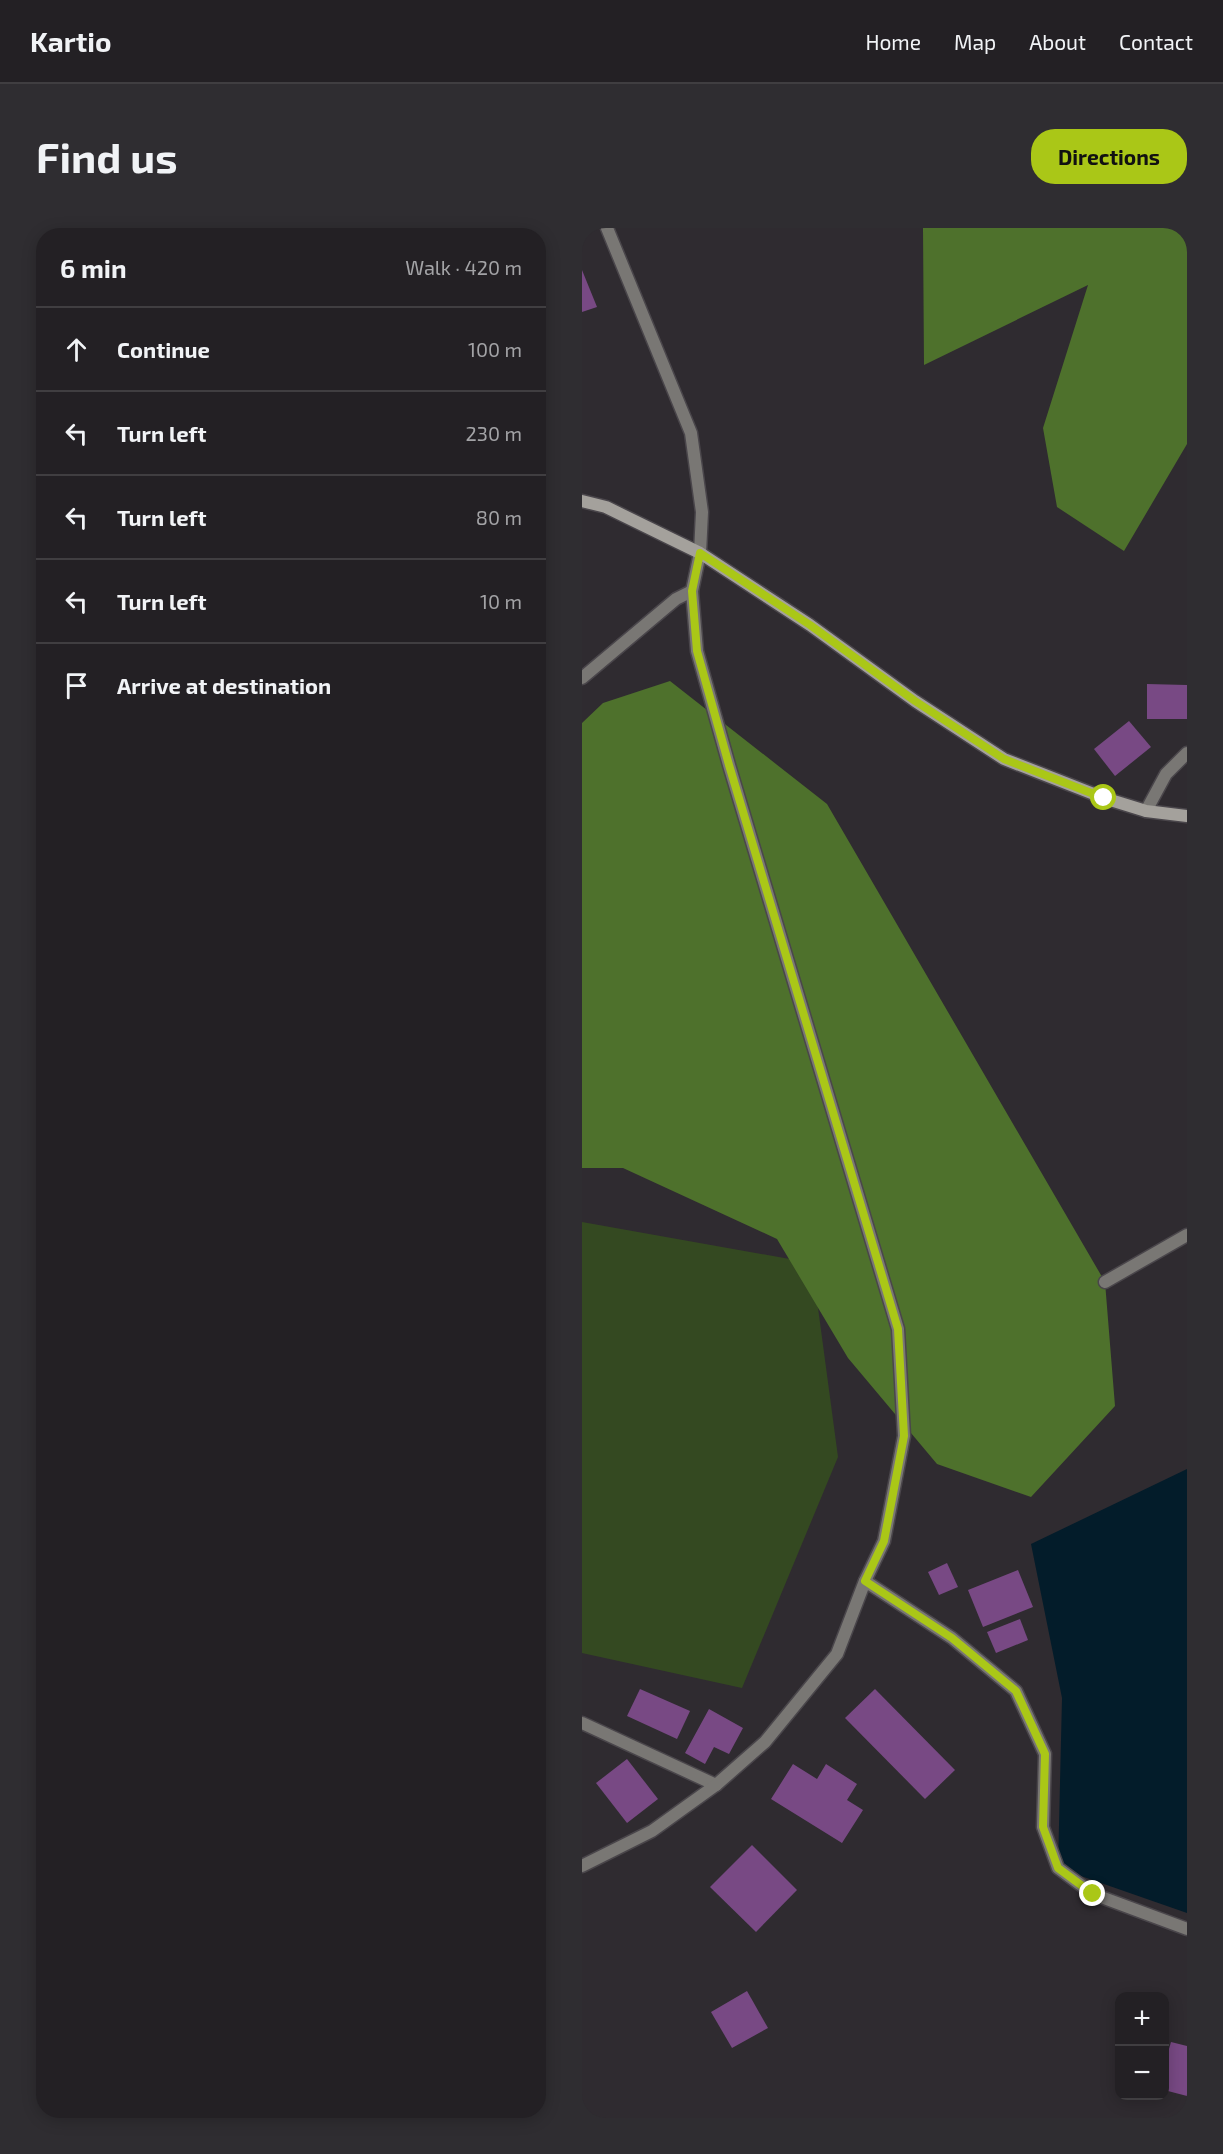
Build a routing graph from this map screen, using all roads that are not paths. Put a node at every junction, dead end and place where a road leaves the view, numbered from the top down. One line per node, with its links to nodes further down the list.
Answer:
1 (607, 228): 3 (street)
2 (582, 501): 3 (street)
3 (700, 553): 4 (street); 7 (street)
4 (692, 591): 5 (street); 11 (street)
5 (582, 678)
6 (1187, 753): 7 (street)
7 (1146, 811): 8 (street)
8 (1187, 816)
9 (1187, 1234): 10 (street)
10 (1105, 1282)
11 (865, 1581): 13 (street); 15 (street)
12 (582, 1723): 13 (street)
13 (716, 1785): 14 (street)
14 (582, 1866)
15 (1187, 1929)

